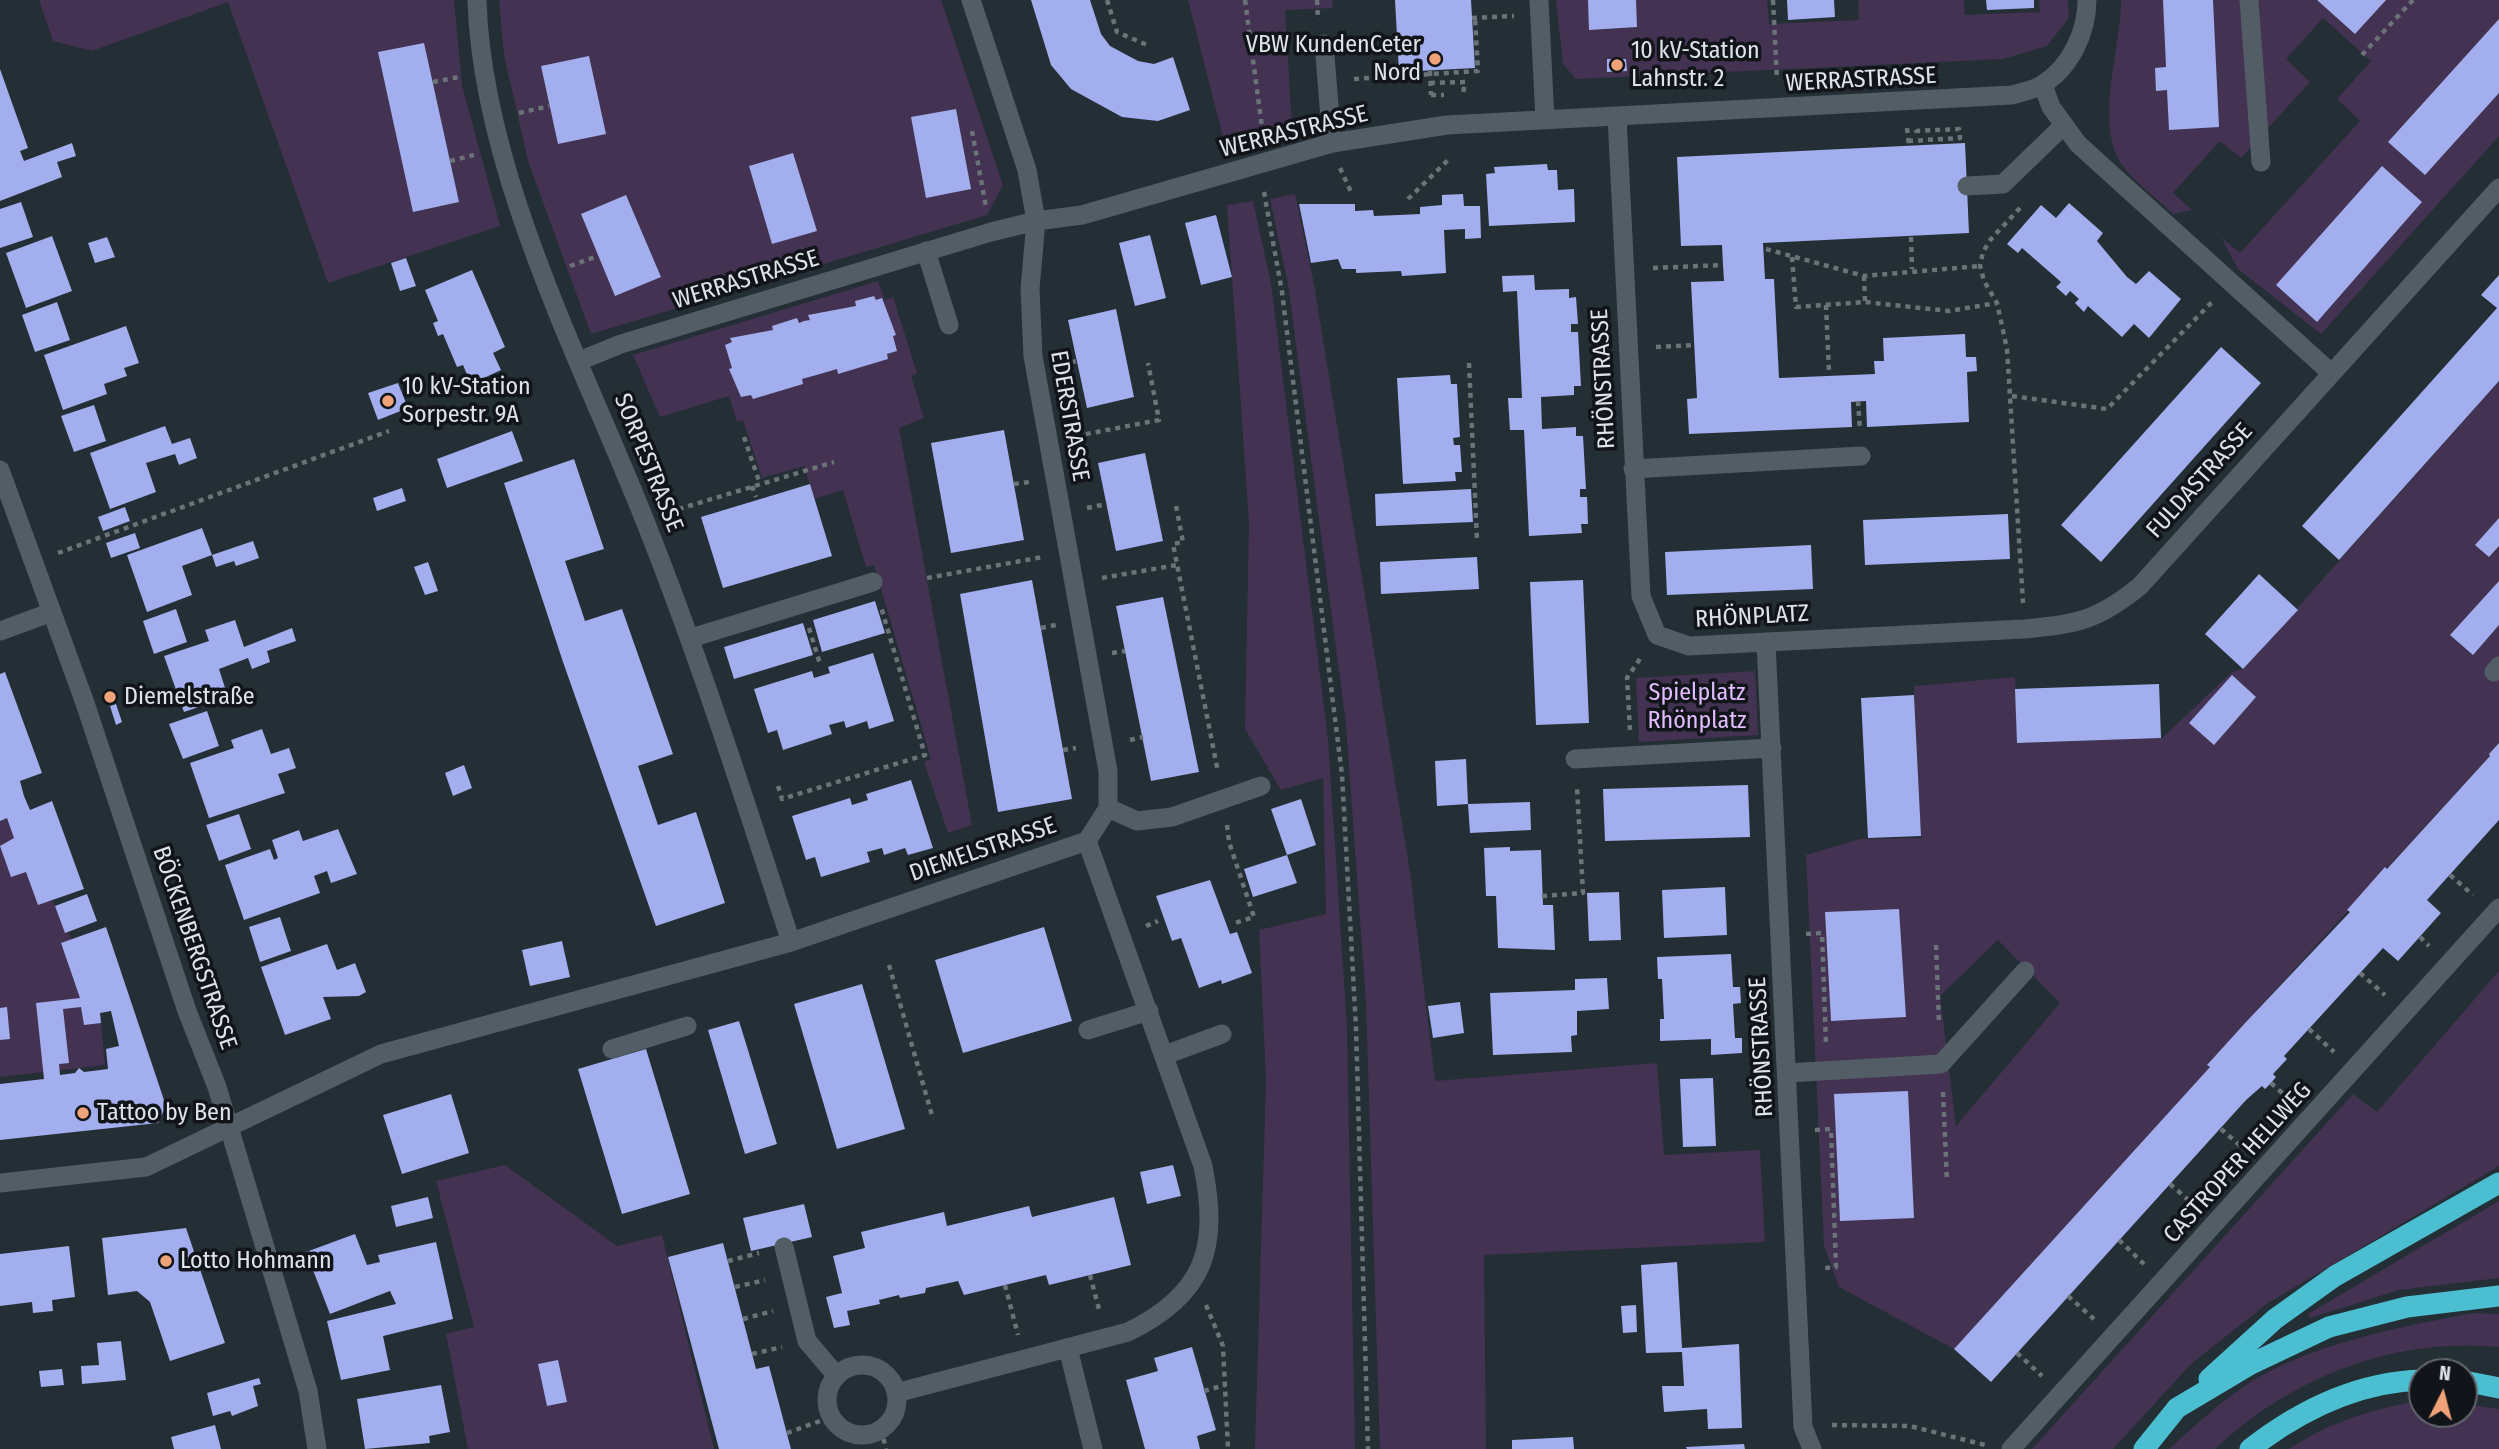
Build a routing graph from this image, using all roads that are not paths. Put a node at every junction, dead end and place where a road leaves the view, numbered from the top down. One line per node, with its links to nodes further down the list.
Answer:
1 (477, 0): 18 (street, SORPESTRASSE)
2 (971, 0): 15 (street, EDERSTRASSE)
3 (2087, 0): 7 (street, WERRASTRASSE)
4 (2249, 0): 12 (street)
5 (1539, 7): 9 (street)
6 (1324, 44): 11 (street)
7 (2043, 85): 8 (street, WERRASTRASSE); 10 (street)
8 (1617, 117): 9 (street, WERRASTRASSE); 21 (street, RHÖNSTRASSE)
9 (1545, 120): 11 (street, WERRASTRASSE)
10 (2064, 125): 13 (street); 19 (street)
11 (1332, 144): 15 (street, WERRASTRASSE)
12 (2261, 162)
13 (1967, 186)
14 (2499, 188): 19 (street, FULDASTRASSE)
15 (1036, 221): 16 (street, WERRASTRASSE); 33 (street, EDERSTRASSE)
16 (926, 251): 17 (street); 18 (street, WERRASTRASSE)
17 (949, 325)
18 (579, 361): 28 (street, SORPESTRASSE)
19 (2330, 372): 27 (street, FULDASTRASSE)
20 (1861, 456): 21 (street)
21 (1633, 469): 26 (street, RHÖNSTRASSE)
22 (0, 470): 24 (street, BÖCKENBERGSTRASSE)
23 (873, 582): 28 (street)
24 (52, 612): 25 (street); 45 (street, BÖCKENBERGSTRASSE)
25 (0, 631)
26 (1657, 635): 29 (street, RHÖNPLATZ)
27 (1852, 637): 29 (street, RHÖNPLATZ)
28 (691, 638): 36 (street, SORPESTRASSE)
29 (1766, 642): 30 (street, RHÖNSTRASSE)
30 (1772, 748): 31 (street); 44 (street, RHÖNSTRASSE)
31 (1575, 759)
32 (1261, 786): 33 (street)
33 (1108, 808): 34 (street)
34 (1087, 841): 36 (street, DIEMELSTRASSE); 38 (street, DIEMELSTRASSE)
35 (2499, 908): 59 (street, CASTROPER HELLWEG)
36 (791, 942): 45 (street, DIEMELSTRASSE)
37 (2025, 971): 44 (street)
38 (1149, 1011): 40 (street); 43 (street, DIEMELSTRASSE)
39 (687, 1026): 42 (street)
40 (1088, 1030)
41 (1222, 1034): 43 (street)
42 (612, 1049)
43 (1165, 1055): 50 (street, DIEMELSTRASSE)
44 (1787, 1073): 62 (street, RHÖNSTRASSE)
45 (230, 1129): 46 (street, DIEMELSTRASSE); 60 (street, BÖCKENBERGSTRASSE)
46 (0, 1182)
47 (2499, 1183): 58 (highway)
48 (784, 1247): 51 (street)
49 (2499, 1296): 58 (highway)
50 (1068, 1348): 57 (street, DIEMELSTRASSE); 61 (street)
51 (836, 1375): 57 (street); 57 (street)
52 (2499, 1378): 53 (highway)
53 (2478, 1379)
54 (2408, 1382): 64 (highway)
55 (2478, 1383): 56 (highway)
56 (2499, 1388)
57 (896, 1393)
58 (2177, 1408): 63 (highway)
59 (2004, 1448)
60 (317, 1449)
61 (1094, 1449)
62 (1812, 1449)
63 (2144, 1449)
64 (2250, 1449)

